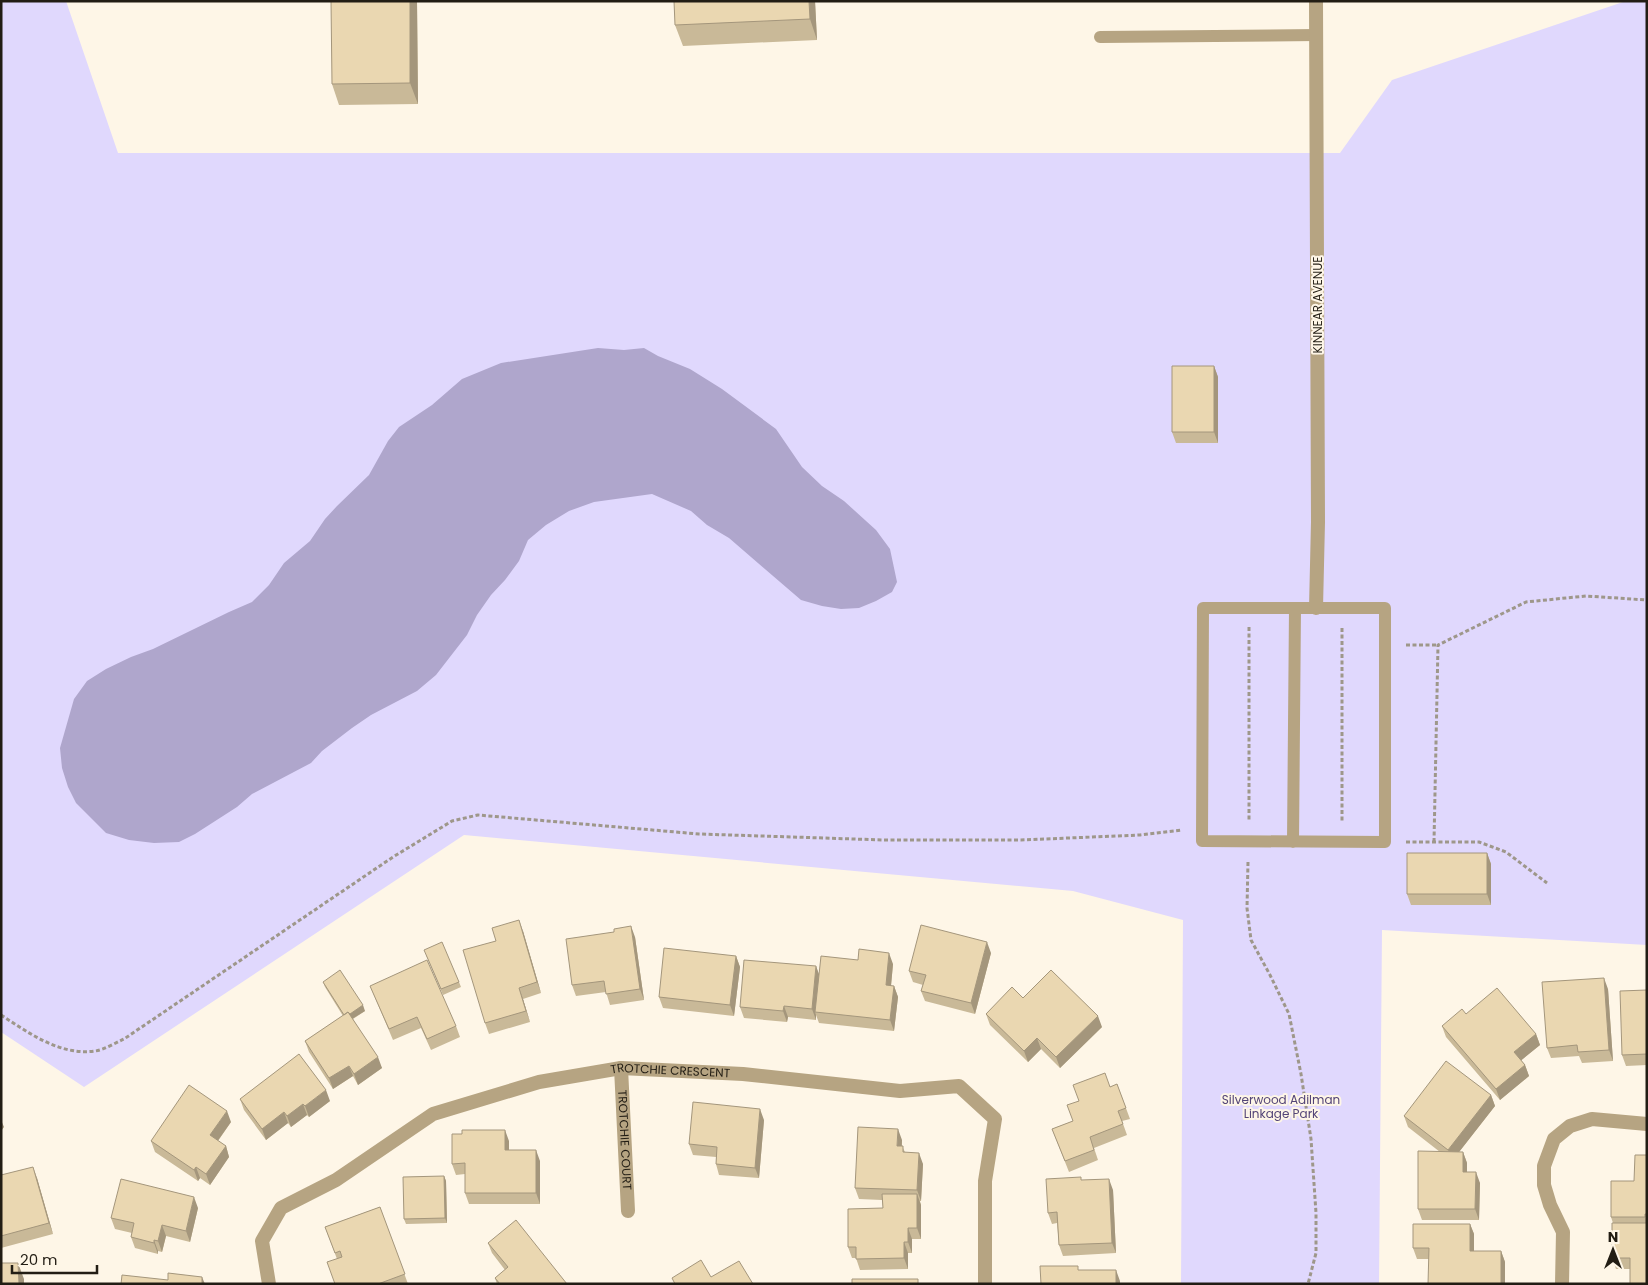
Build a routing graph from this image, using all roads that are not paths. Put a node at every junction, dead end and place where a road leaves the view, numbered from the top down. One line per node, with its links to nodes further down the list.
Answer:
1 (1316, 1): 2 (street, KINNEAR AVENUE)
2 (1317, 35): 3 (lane); 5 (street, KINNEAR AVENUE)
3 (1100, 37)
4 (1295, 608): 5 (lane); 6 (lane); 6 (lane)
5 (1316, 608): 6 (lane)
6 (1294, 842)
7 (622, 1068): 9 (street, TROTCHIE COURT); 10 (street, TROTCHIE CRESCENT); 11 (street, TROTCHIE CRESCENT)
8 (1647, 1124): 12 (street)
9 (628, 1211)
10 (269, 1284)
11 (985, 1284)
12 (1562, 1284)

